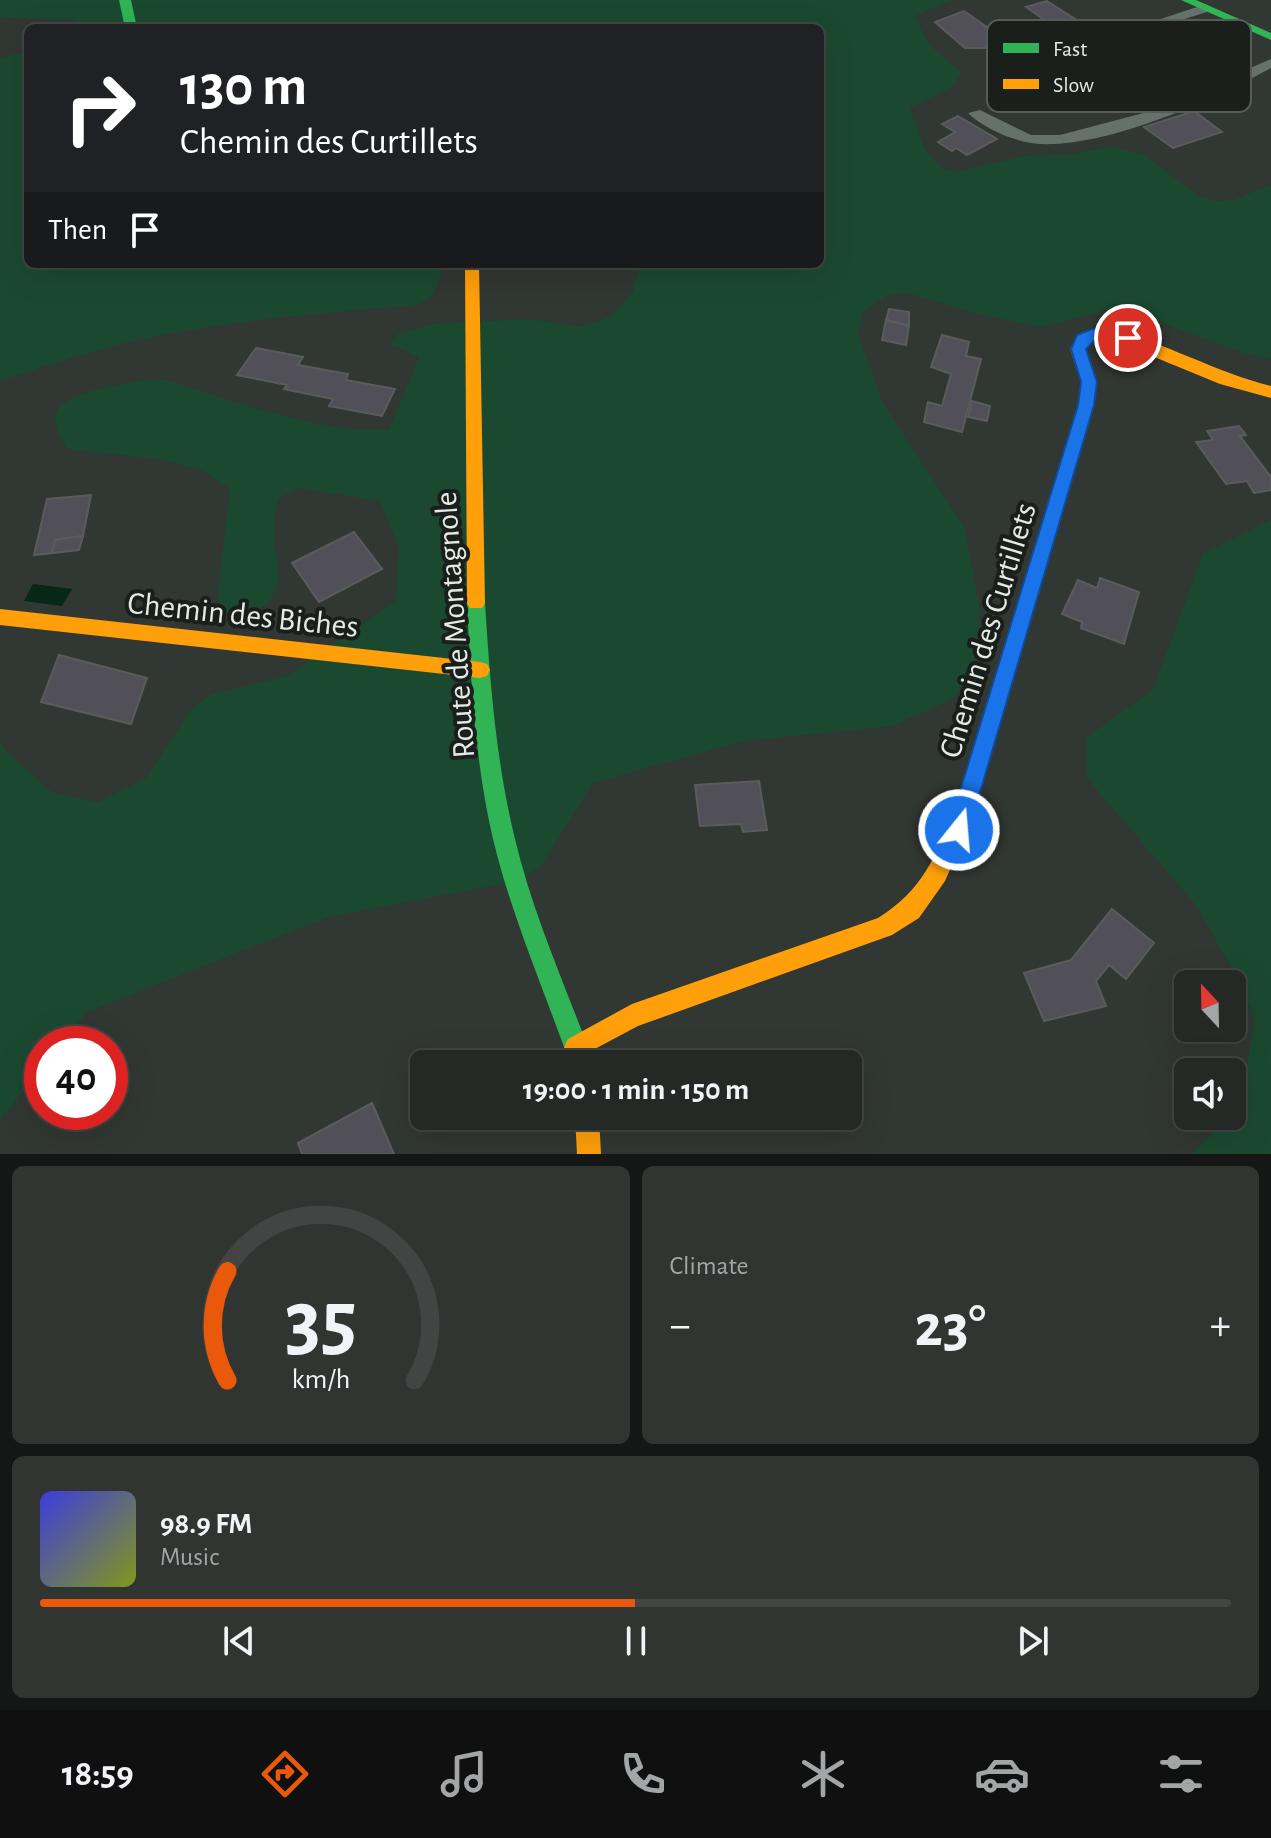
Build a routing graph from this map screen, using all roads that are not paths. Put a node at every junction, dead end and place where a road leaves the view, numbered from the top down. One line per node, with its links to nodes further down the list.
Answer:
1 (125, 0): 6 (street)
2 (1187, 0): 3 (street)
3 (1206, 8): 4 (lane); 5 (street)
4 (1167, 20)
5 (1233, 20)
6 (130, 24)
7 (1251, 28): 8 (street)
8 (1271, 37)
9 (1271, 63): 10 (lane)
10 (1251, 73)
11 (1159, 112): 12 (lane)
12 (975, 113)
13 (472, 268): 16 (street, Route de Montagnole)
14 (1271, 392): 18 (street, Chemin des Curtillets)
15 (0, 617): 16 (street, Chemin des Biches)
16 (480, 670): 17 (street, Route de Montagnole)
17 (576, 1050)
18 (585, 1050)
19 (588, 1130): 20 (street)
20 (589, 1154)

